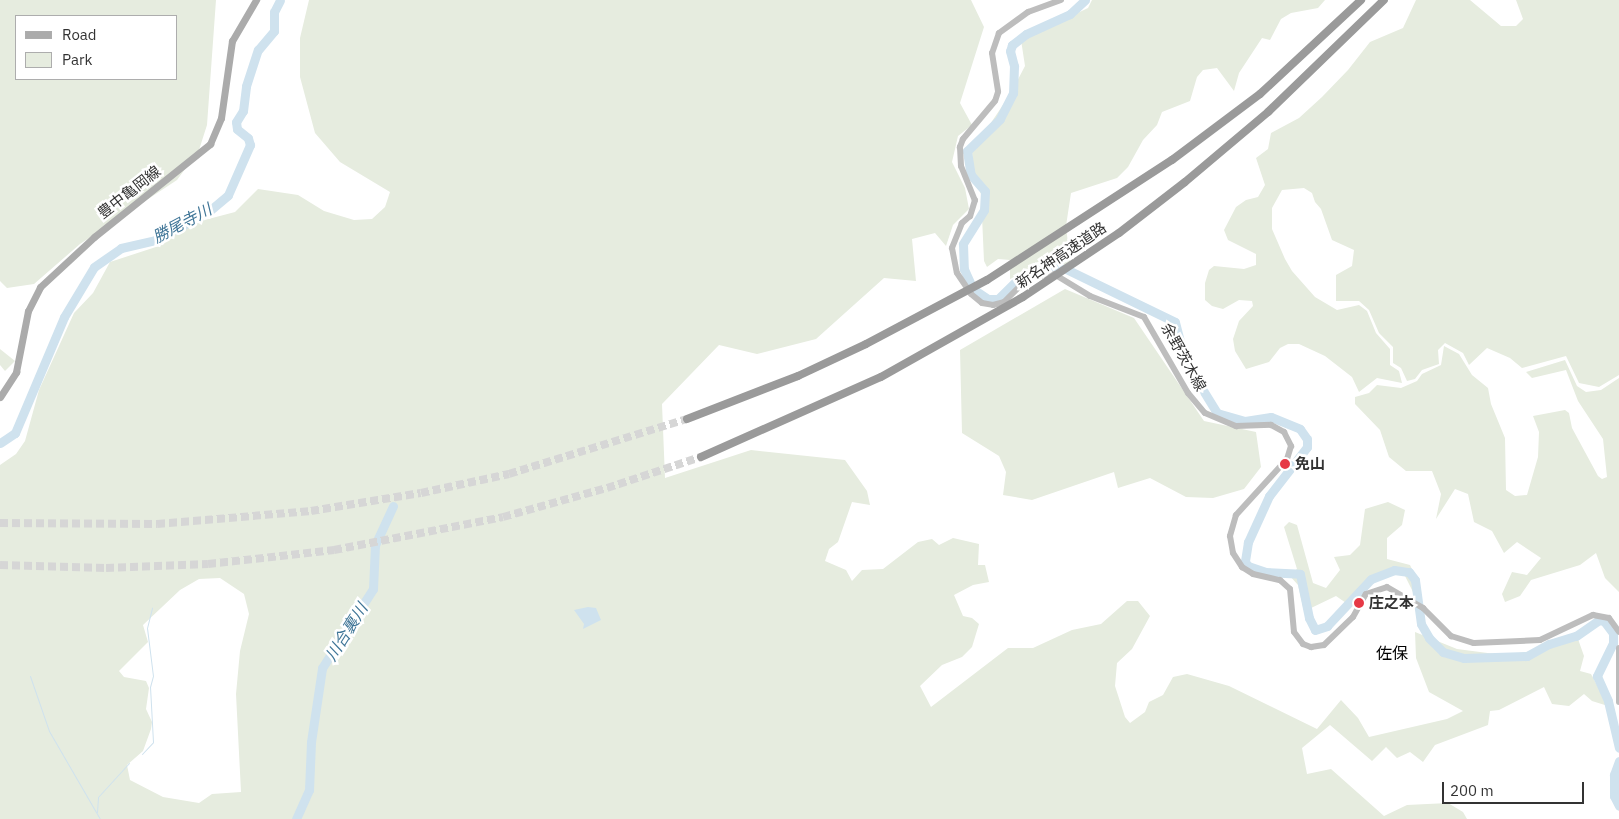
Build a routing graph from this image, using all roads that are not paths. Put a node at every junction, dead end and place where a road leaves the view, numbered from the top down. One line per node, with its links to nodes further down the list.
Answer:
1 (256, 0): 7 (main road, 豊中亀岡線)
2 (1061, 0): 10 (main road, 余野茨木線)
3 (1354, 0): 6 (highway)
4 (1361, 0): 6 (highway, 新名神高速道路)
5 (1384, 0): 9 (highway, 新名神高速道路, bridge)
6 (1260, 94): 8 (highway, 新名神高速道路, bridge)
7 (0, 397)
8 (687, 419)
9 (701, 457)
10 (1619, 632)
11 (1619, 648): 12 (main road)
12 (1619, 702)

